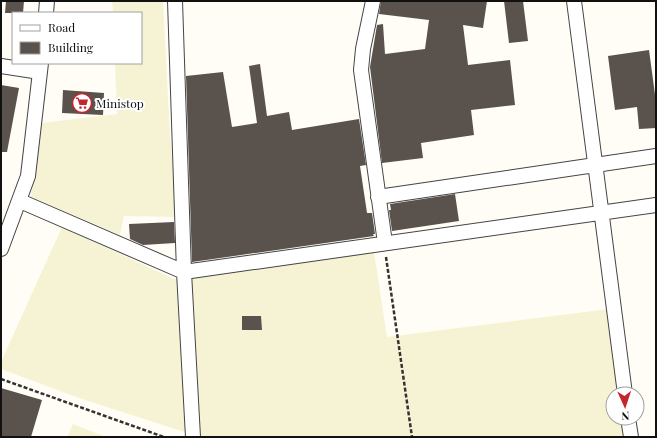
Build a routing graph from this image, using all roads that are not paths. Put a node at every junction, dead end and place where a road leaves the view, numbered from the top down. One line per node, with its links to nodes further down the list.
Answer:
1 (47, 1): 5 (street)
2 (175, 1): 16 (street)
3 (372, 1): 10 (street)
4 (574, 1): 9 (street)
5 (46, 12)
6 (1, 66): 7 (street)
7 (41, 68): 11 (street)
8 (656, 156): 9 (street)
9 (595, 165): 10 (street); 13 (street)
10 (378, 197): 14 (street)
11 (20, 201): 15 (street); 16 (street)
12 (656, 205): 13 (street)
13 (601, 213): 14 (street); 17 (street)
14 (384, 243): 16 (street)
15 (1, 249)
16 (184, 272): 19 (street)
17 (624, 386)
18 (629, 426): 20 (street)
19 (193, 437)
20 (631, 437)

